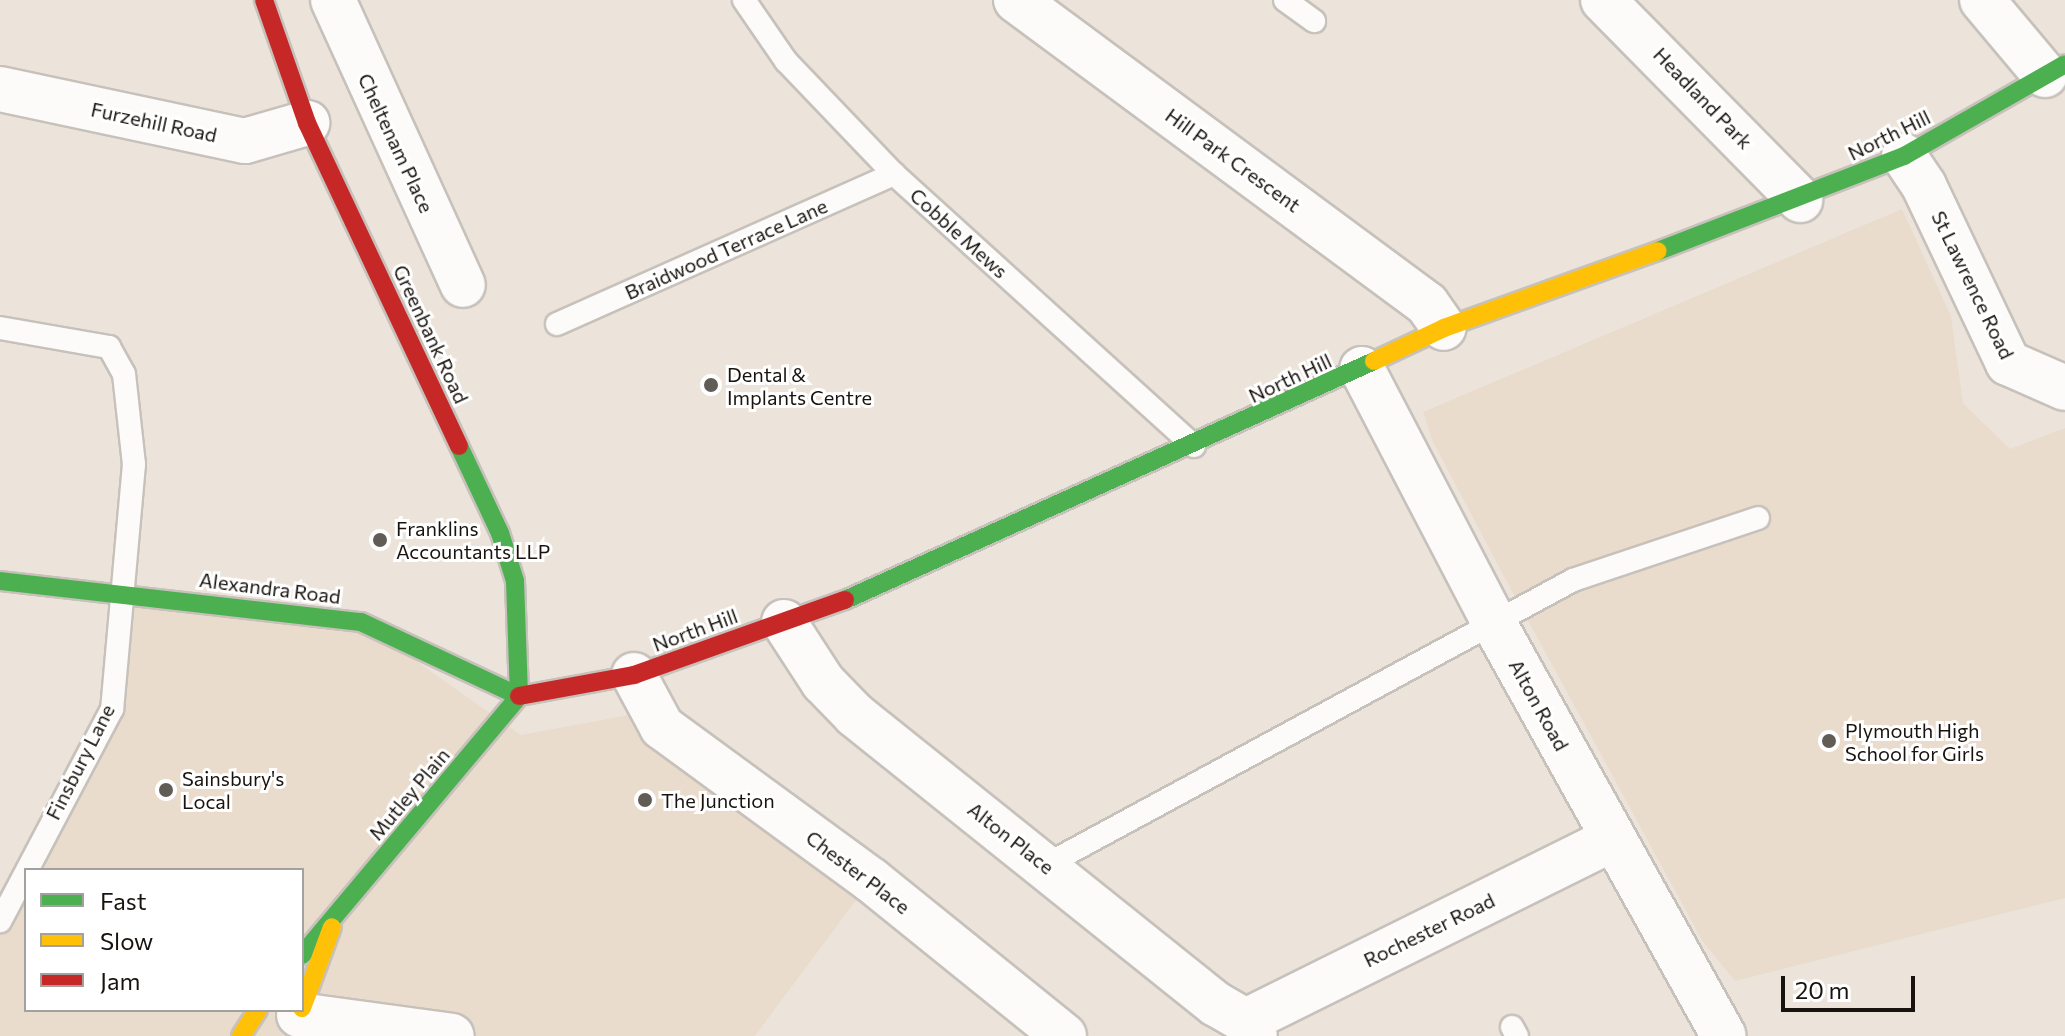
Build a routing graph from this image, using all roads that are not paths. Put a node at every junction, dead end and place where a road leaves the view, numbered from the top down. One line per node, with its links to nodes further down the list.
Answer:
1 (264, 0): 11 (main road, Greenbank Road)
2 (333, 0): 15 (street, Cheltenam Place)
3 (744, 0): 13 (lane, Cobble Mews)
4 (1285, 0): 8 (lane)
5 (1603, 0): 14 (street, Headland Park)
6 (1982, 0): 9 (street)
7 (1030, 5): 18 (street, Hill Park Crescent)
8 (1314, 21)
9 (2055, 69): 12 (main road, North Hill)
10 (0, 89): 11 (street, Furzehill Road)
11 (307, 123): 28 (main road, Greenbank Road)
12 (1904, 156): 14 (main road, North Hill); 20 (street, St Lawrence Road)
13 (894, 174): 16 (lane, Braidwood Terrace Lane); 21 (lane, Cobble Mews)
14 (1800, 200): 18 (main road, North Hill)
15 (463, 285)
16 (557, 324)
17 (0, 328): 24 (lane, Finsbury Lane)
18 (1444, 328): 19 (main road, North Hill)
19 (1362, 369): 21 (main road, North Hill); 26 (street, Alton Road)
20 (2065, 388)
21 (1194, 446): 25 (main road, North Hill)
22 (1758, 518): 26 (lane)
23 (0, 581): 24 (main road, Alexandra Road)
24 (123, 592): 28 (main road, Alexandra Road); 31 (lane, Finsbury Lane)
25 (784, 622): 27 (main road, North Hill); 30 (street, Alton Place)
26 (1495, 625): 29 (street, Alton Road); 30 (lane)
27 (643, 693): 28 (main road, North Hill); 41 (street, Chester Place)
28 (519, 696): 34 (main road, Mutley Plain)
29 (1613, 839): 38 (street, Rochester Road); 42 (street, Alton Road)
30 (1046, 865): 38 (street, Alton Place)
31 (28, 868)
32 (24, 876): 33 (lane, Finsbury Lane)
33 (0, 921)
34 (334, 921): 35 (main road, Mutley Plain); 36 (main road, Mutley Plain)
35 (304, 953)
36 (304, 986)
37 (290, 1016): 39 (main road, Mutley Plain); 40 (street)
38 (1251, 1028)
39 (241, 1036)
40 (452, 1036)
41 (1064, 1036)
42 (1724, 1036)

